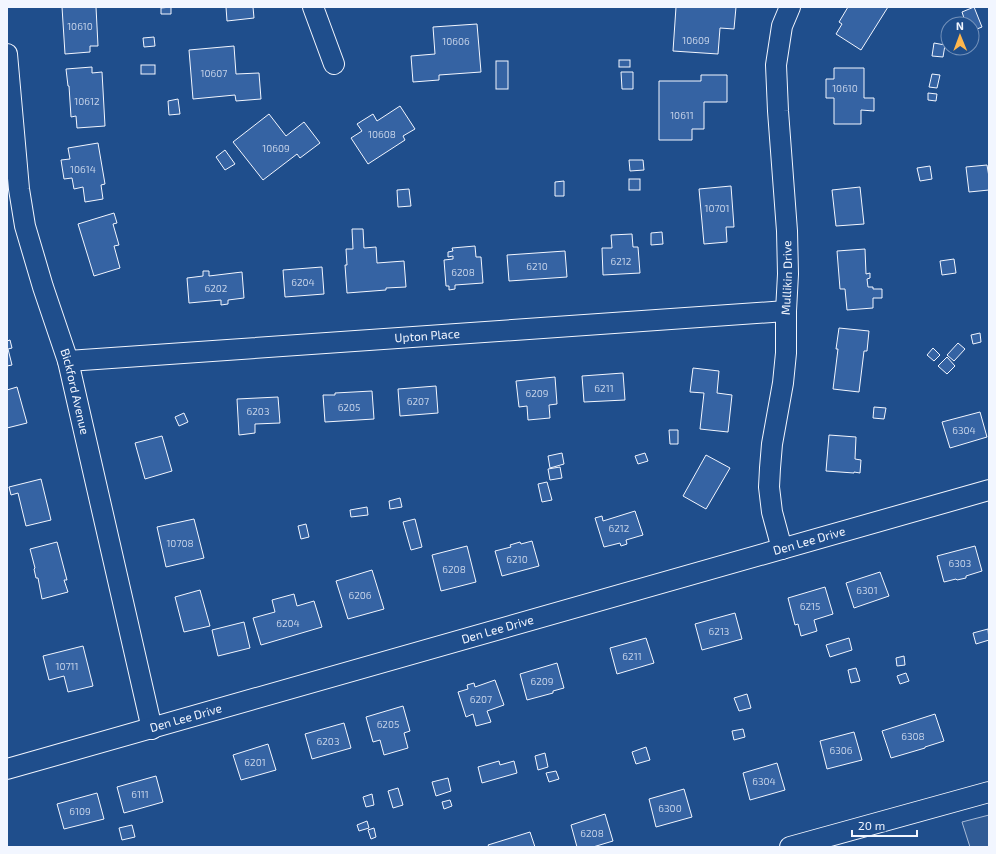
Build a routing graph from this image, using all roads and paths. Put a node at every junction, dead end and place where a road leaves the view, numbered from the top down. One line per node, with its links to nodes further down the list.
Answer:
1 (313, 7): 4 (street)
2 (790, 7): 5 (street, Mullikin Drive)
3 (7, 54): 6 (street, Bickford Avenue)
4 (334, 64)
5 (786, 311): 6 (street, Upton Place); 8 (street, Mullikin Drive)
6 (68, 361): 9 (street, Bickford Avenue)
7 (989, 490): 8 (street, Den Lee Drive)
8 (782, 549): 9 (street, Den Lee Drive)
9 (152, 728): 10 (street, Den Lee Drive)
10 (7, 769)
11 (989, 792): 12 (street)
12 (790, 847)

